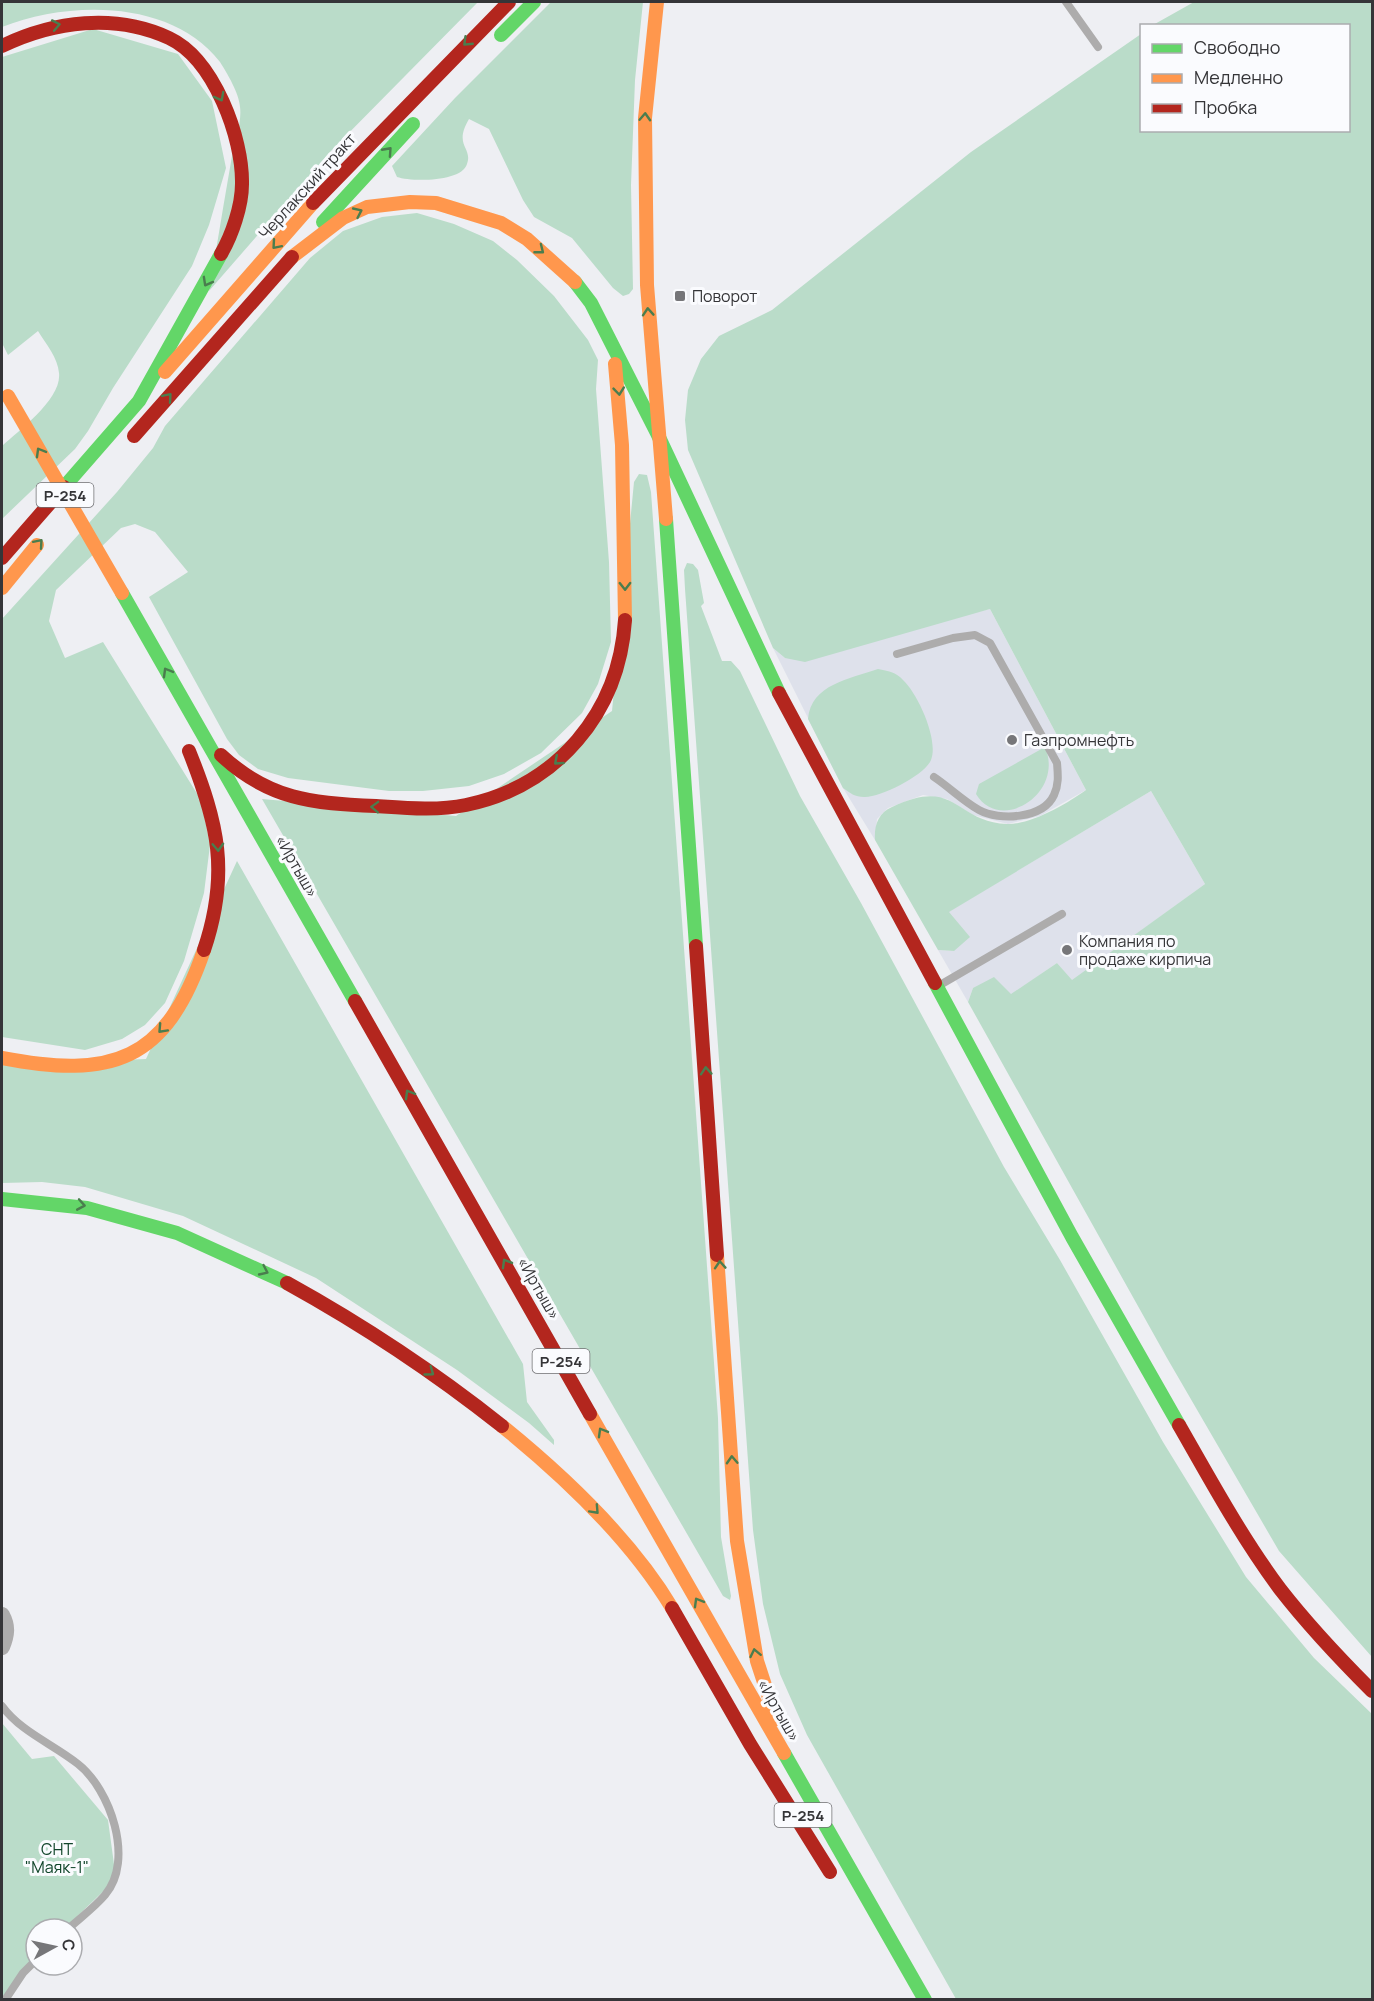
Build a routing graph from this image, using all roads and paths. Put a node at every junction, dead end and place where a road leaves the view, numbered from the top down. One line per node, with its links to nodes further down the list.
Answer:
1 (509, 2): 12 (main road, Черлакский тракт, one-way to 12)
2 (534, 2): 5 (main road)
3 (657, 2): 13 (main road, one-way to 3)
4 (1066, 2): 7 (lane)
5 (494, 42)
6 (2, 46): 12 (main road, one-way to 12)
7 (1098, 47)
8 (421, 116): 9 (main road, one-way to 8)
9 (292, 256): 10 (main road, one-way to 10); 14 (main road, one-way to 9)
10 (609, 334): 13 (main road); 23 (main road, one-way to 23)
11 (5, 390): 23 (main road, «Иртыш» / Р-254, one-way to 11, bridge)
12 (139, 401): 17 (main road)
13 (657, 433): 27 (main road); 40 (main road, one-way to 13)
14 (123, 448)
15 (85, 492): 16 (main road, Р-254)
16 (42, 496)
17 (25, 531): 19 (main road); 20 (main road)
18 (46, 536): 21 (main road, one-way to 18)
19 (2, 551)
20 (2, 558)
21 (2, 588)
22 (897, 654): 24 (lane)
23 (195, 723): 40 (main road, «Иртыш» / Р-254, one-way to 23)
24 (934, 777)
25 (224, 813): 28 (main road, one-way to 28)
26 (1062, 914): 27 (lane)
27 (937, 986): 33 (main road)
28 (2, 1058)
29 (2, 1199): 35 (main road, one-way to 35)
30 (649, 1551): 38 (main road, «Иртыш» / Р-254)
31 (2, 1615): 32 (street)
32 (2, 1647)
33 (1372, 1691)
34 (2, 1706): 36 (lane)
35 (837, 1884)
36 (81, 1917)
37 (869, 1930): 38 (main road)
38 (881, 1949): 40 (main road, «Иртыш» / Р-254)
39 (24, 1972): 41 (lane)
40 (918, 1996)
41 (5, 2000)

